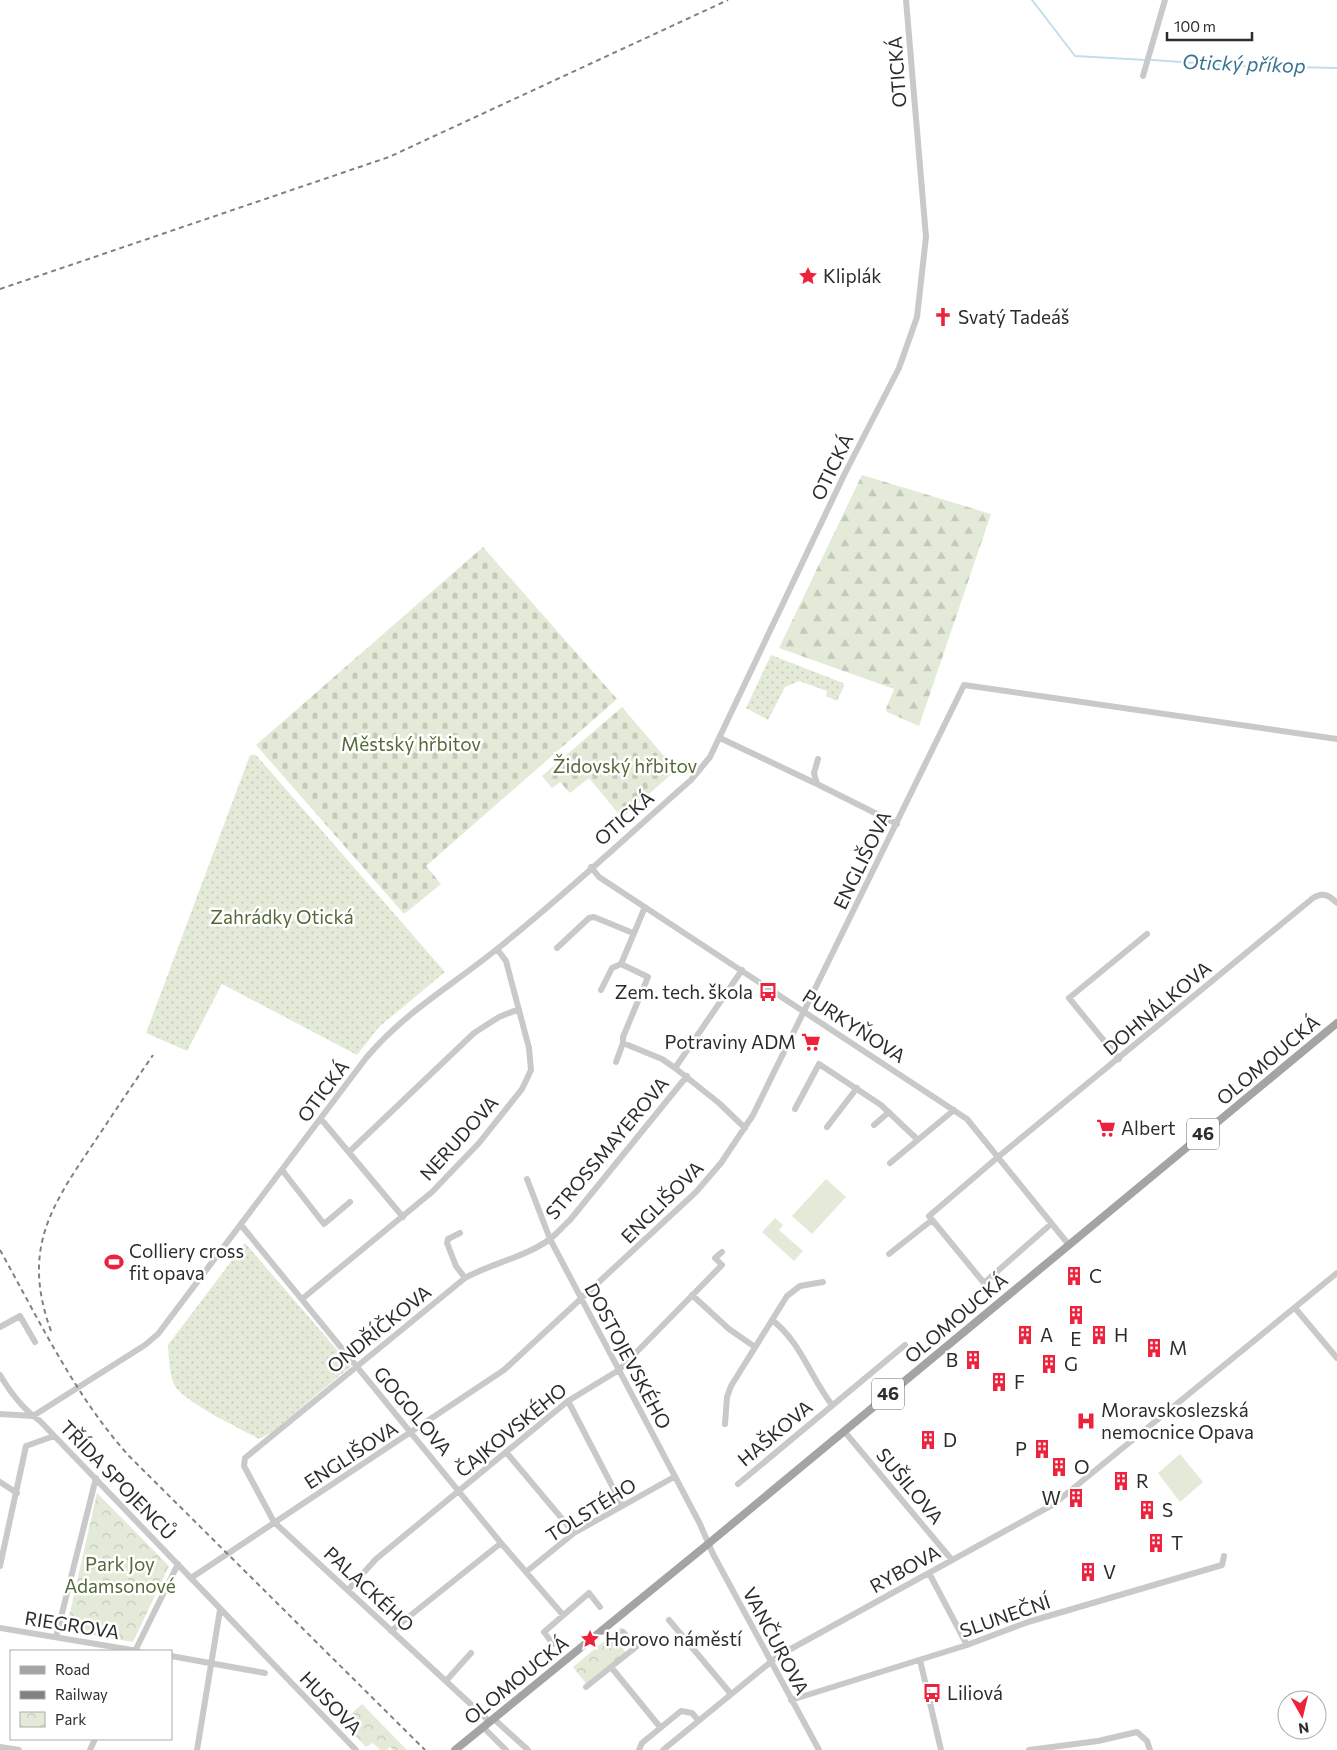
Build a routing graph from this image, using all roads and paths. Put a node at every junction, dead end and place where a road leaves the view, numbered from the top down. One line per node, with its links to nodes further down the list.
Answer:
1 (906, 0): 4 (street, OTICKÁ)
2 (1164, 0): 3 (street)
3 (1143, 76)
4 (720, 738): 7 (street); 9 (street, OTICKÁ)
5 (1337, 739): 8 (street, ENGLIŠOVA)
6 (818, 759): 7 (street)
7 (817, 784): 8 (street)
8 (897, 824): 20 (street, ENGLIŠOVA)
9 (591, 867): 11 (street, PURKYŇOVA); 15 (street, OTICKÁ)
10 (1337, 903): 23 (street, DOHNÁLKOVA)
11 (645, 907): 12 (street); 17 (street, PURKYŇOVA)
12 (633, 933): 14 (street); 16 (street)
13 (1147, 934): 23 (street)
14 (558, 948)
15 (496, 949): 19 (street, NERUDOVA); 31 (street, OTICKÁ)
16 (621, 964): 18 (street); 22 (street)
17 (742, 970): 20 (street, PURKYŇOVA); 25 (street)
18 (602, 990)
19 (519, 1009): 36 (street); 42 (street, NERUDOVA)
20 (805, 1011): 29 (street, PURKYŇOVA); 34 (street, ENGLIŠOVA)
21 (1337, 1023): 48 (main road, OLOMOUCKÁ / 46)
22 (623, 1043): 24 (street); 25 (street)
23 (1120, 1058): 37 (street, DOHNÁLKOVA)
24 (616, 1062)
25 (675, 1068): 26 (street)
26 (687, 1076): 34 (street); 47 (street, STROSSMAYEROVA)
27 (857, 1088): 28 (street); 30 (street); 33 (street)
28 (795, 1109)
29 (954, 1110): 35 (street); 37 (street, PURKYŇOVA)
30 (889, 1112): 32 (street); 35 (street)
31 (321, 1119): 36 (street); 39 (street, OTICKÁ)
32 (874, 1125)
33 (827, 1126)
34 (745, 1128): 56 (street, ENGLIŠOVA)
35 (918, 1140): 38 (street)
36 (349, 1152): 42 (street)
37 (998, 1156): 43 (street); 44 (street, PURKYŇOVA)
38 (890, 1163)
39 (282, 1170): 41 (street); 45 (street, OTICKÁ)
40 (526, 1179): 47 (street, DOSTOJEVSKÉHO)
41 (350, 1202)
42 (402, 1217): 55 (street, NERUDOVA)
43 (932, 1220): 44 (street, OLOMOUCKÁ); 50 (street)
44 (1051, 1224): 48 (street, PURKYŇOVA)
45 (241, 1225): 55 (street, GOGOLOVA); 70 (street, OTICKÁ)
46 (460, 1233): 52 (street)
47 (550, 1239): 52 (street, ONDŘÍČKOVA); 56 (street, DOSTOJEVSKÉHO)
48 (1069, 1245): 72 (main road, OLOMOUCKÁ / 46)
49 (722, 1252): 54 (street, ČAJKOVSKÉHO)
50 (889, 1254)
51 (1337, 1273): 57 (street, RYBOVA)
52 (465, 1278): 64 (street, ONDŘÍČKOVA)
53 (823, 1282): 58 (street, HAŠKOVA)
54 (692, 1295): 62 (street); 65 (street, ČAJKOVSKÉHO)
55 (302, 1299): 64 (street, GOGOLOVA)
56 (581, 1300): 65 (street, DOSTOJEVSKÉHO); 73 (street, ENGLIŠOVA)
57 (1295, 1308): 63 (street); 89 (street, RYBOVA)
58 (772, 1320): 62 (street, HAŠKOVA); 68 (street, HAŠKOVA)
59 (0, 1327): 60 (street)
60 (35, 1342)
61 (905, 1345): 68 (street, HAŠKOVA)
62 (755, 1347): 71 (street, HAŠKOVA)
63 (1337, 1358)
64 (357, 1366): 73 (street, GOGOLOVA); 76 (street, ONDŘÍČKOVA)
65 (619, 1370): 67 (street, ČAJKOVSKÉHO); 77 (street, DOSTOJEVSKÉHO)
66 (0, 1375): 70 (street, TŘÍDA SPOJENCŮ)
67 (568, 1401): 75 (street, ČAJKOVSKÉHO); 83 (street)
68 (832, 1405): 80 (street, HAŠKOVA)
69 (0, 1414): 70 (street)
70 (33, 1416): 74 (street, TŘÍDA SPOJENCŮ)
71 (725, 1424)
72 (844, 1431): 87 (main road, OLOMOUCKÁ / 46); 89 (street, SUŠILOVA)
73 (412, 1433): 81 (street, GOGOLOVA); 84 (street, ENGLIŠOVA)
74 (54, 1436): 78 (street, TŘÍDA SPOJENCŮ); 82 (street)
75 (506, 1452): 81 (street, ČAJKOVSKÉHO); 85 (street)
76 (244, 1466): 84 (street, PALACKÉHO)
77 (674, 1477): 83 (street, TOLSTÉHO); 87 (street, DOSTOJEVSKÉHO)
78 (96, 1478): 90 (street, TŘÍDA SPOJENCŮ); 103 (street)
79 (0, 1482): 82 (street)
80 (738, 1484)
81 (460, 1490): 86 (street, GOGOLOVA); 95 (street, ČAJKOVSKÉHO)
82 (17, 1494): 91 (street)
83 (622, 1505): 85 (street, TOLSTÉHO)
84 (274, 1522): 94 (street, ENGLIŠOVA); 95 (street, PALACKÉHO)
85 (574, 1533): 92 (street, TOLSTÉHO)
86 (501, 1543): 92 (street, GOGOLOVA); 101 (street)
87 (708, 1544): 111 (street, VANČUROVA); 120 (main road, OLOMOUCKÁ / 46)
88 (1224, 1556): 105 (street, SLUNEČNÍ)
89 (952, 1560): 93 (street, RYBOVA)
90 (178, 1564): 94 (street, TŘÍDA SPOJENCŮ); 107 (street)
91 (0, 1566)
92 (526, 1572): 98 (street, GOGOLOVA)
93 (929, 1573): 105 (street); 111 (street, RYBOVA)
94 (191, 1578): 97 (street, TŘÍDA SPOJENCŮ)
95 (348, 1590): 101 (street, PALACKÉHO)
96 (600, 1607): 98 (street)
97 (220, 1610): 112 (street); 125 (street, HUSOVA)
98 (563, 1615): 104 (street)
99 (669, 1620): 117 (street)
100 (0, 1628): 103 (street, RIEGROVA)
101 (391, 1631): 115 (street, PALACKÉHO)
102 (623, 1632): 113 (street)
103 (56, 1637): 106 (street, RIEGROVA)
104 (553, 1644)
105 (967, 1645): 110 (street, SLUNEČNÍ)
106 (130, 1650)
107 (136, 1650)
108 (471, 1652): 115 (street)
109 (172, 1656): 112 (street)
110 (920, 1660): 118 (street, SLUNEČNÍ); 132 (street)
111 (770, 1661): 117 (street, RYBOVA); 118 (street, VANČUROVA)
112 (212, 1662): 114 (street); 124 (street)
113 (611, 1667): 116 (street); 121 (street)
114 (265, 1673)
115 (446, 1681): 120 (street, PALACKÉHO)
116 (586, 1687)
117 (731, 1694): 119 (street, RYBOVA)
118 (791, 1700): 131 (street, VANČUROVA)
119 (698, 1720): 121 (street); 130 (street, RYBOVA)
120 (489, 1723): 126 (main road, OLOMOUCKÁ / 46); 127 (street); 128 (street)
121 (660, 1727): 129 (street)
122 (0, 1747): 123 (street)
123 (19, 1750)
124 (197, 1750)
125 (356, 1750)
126 (455, 1750)
127 (506, 1750)
128 (528, 1750)
129 (639, 1750)
130 (662, 1750)
131 (820, 1750)
132 (941, 1750)
133 (1029, 1750): 134 (street)
134 (1150, 1750)

